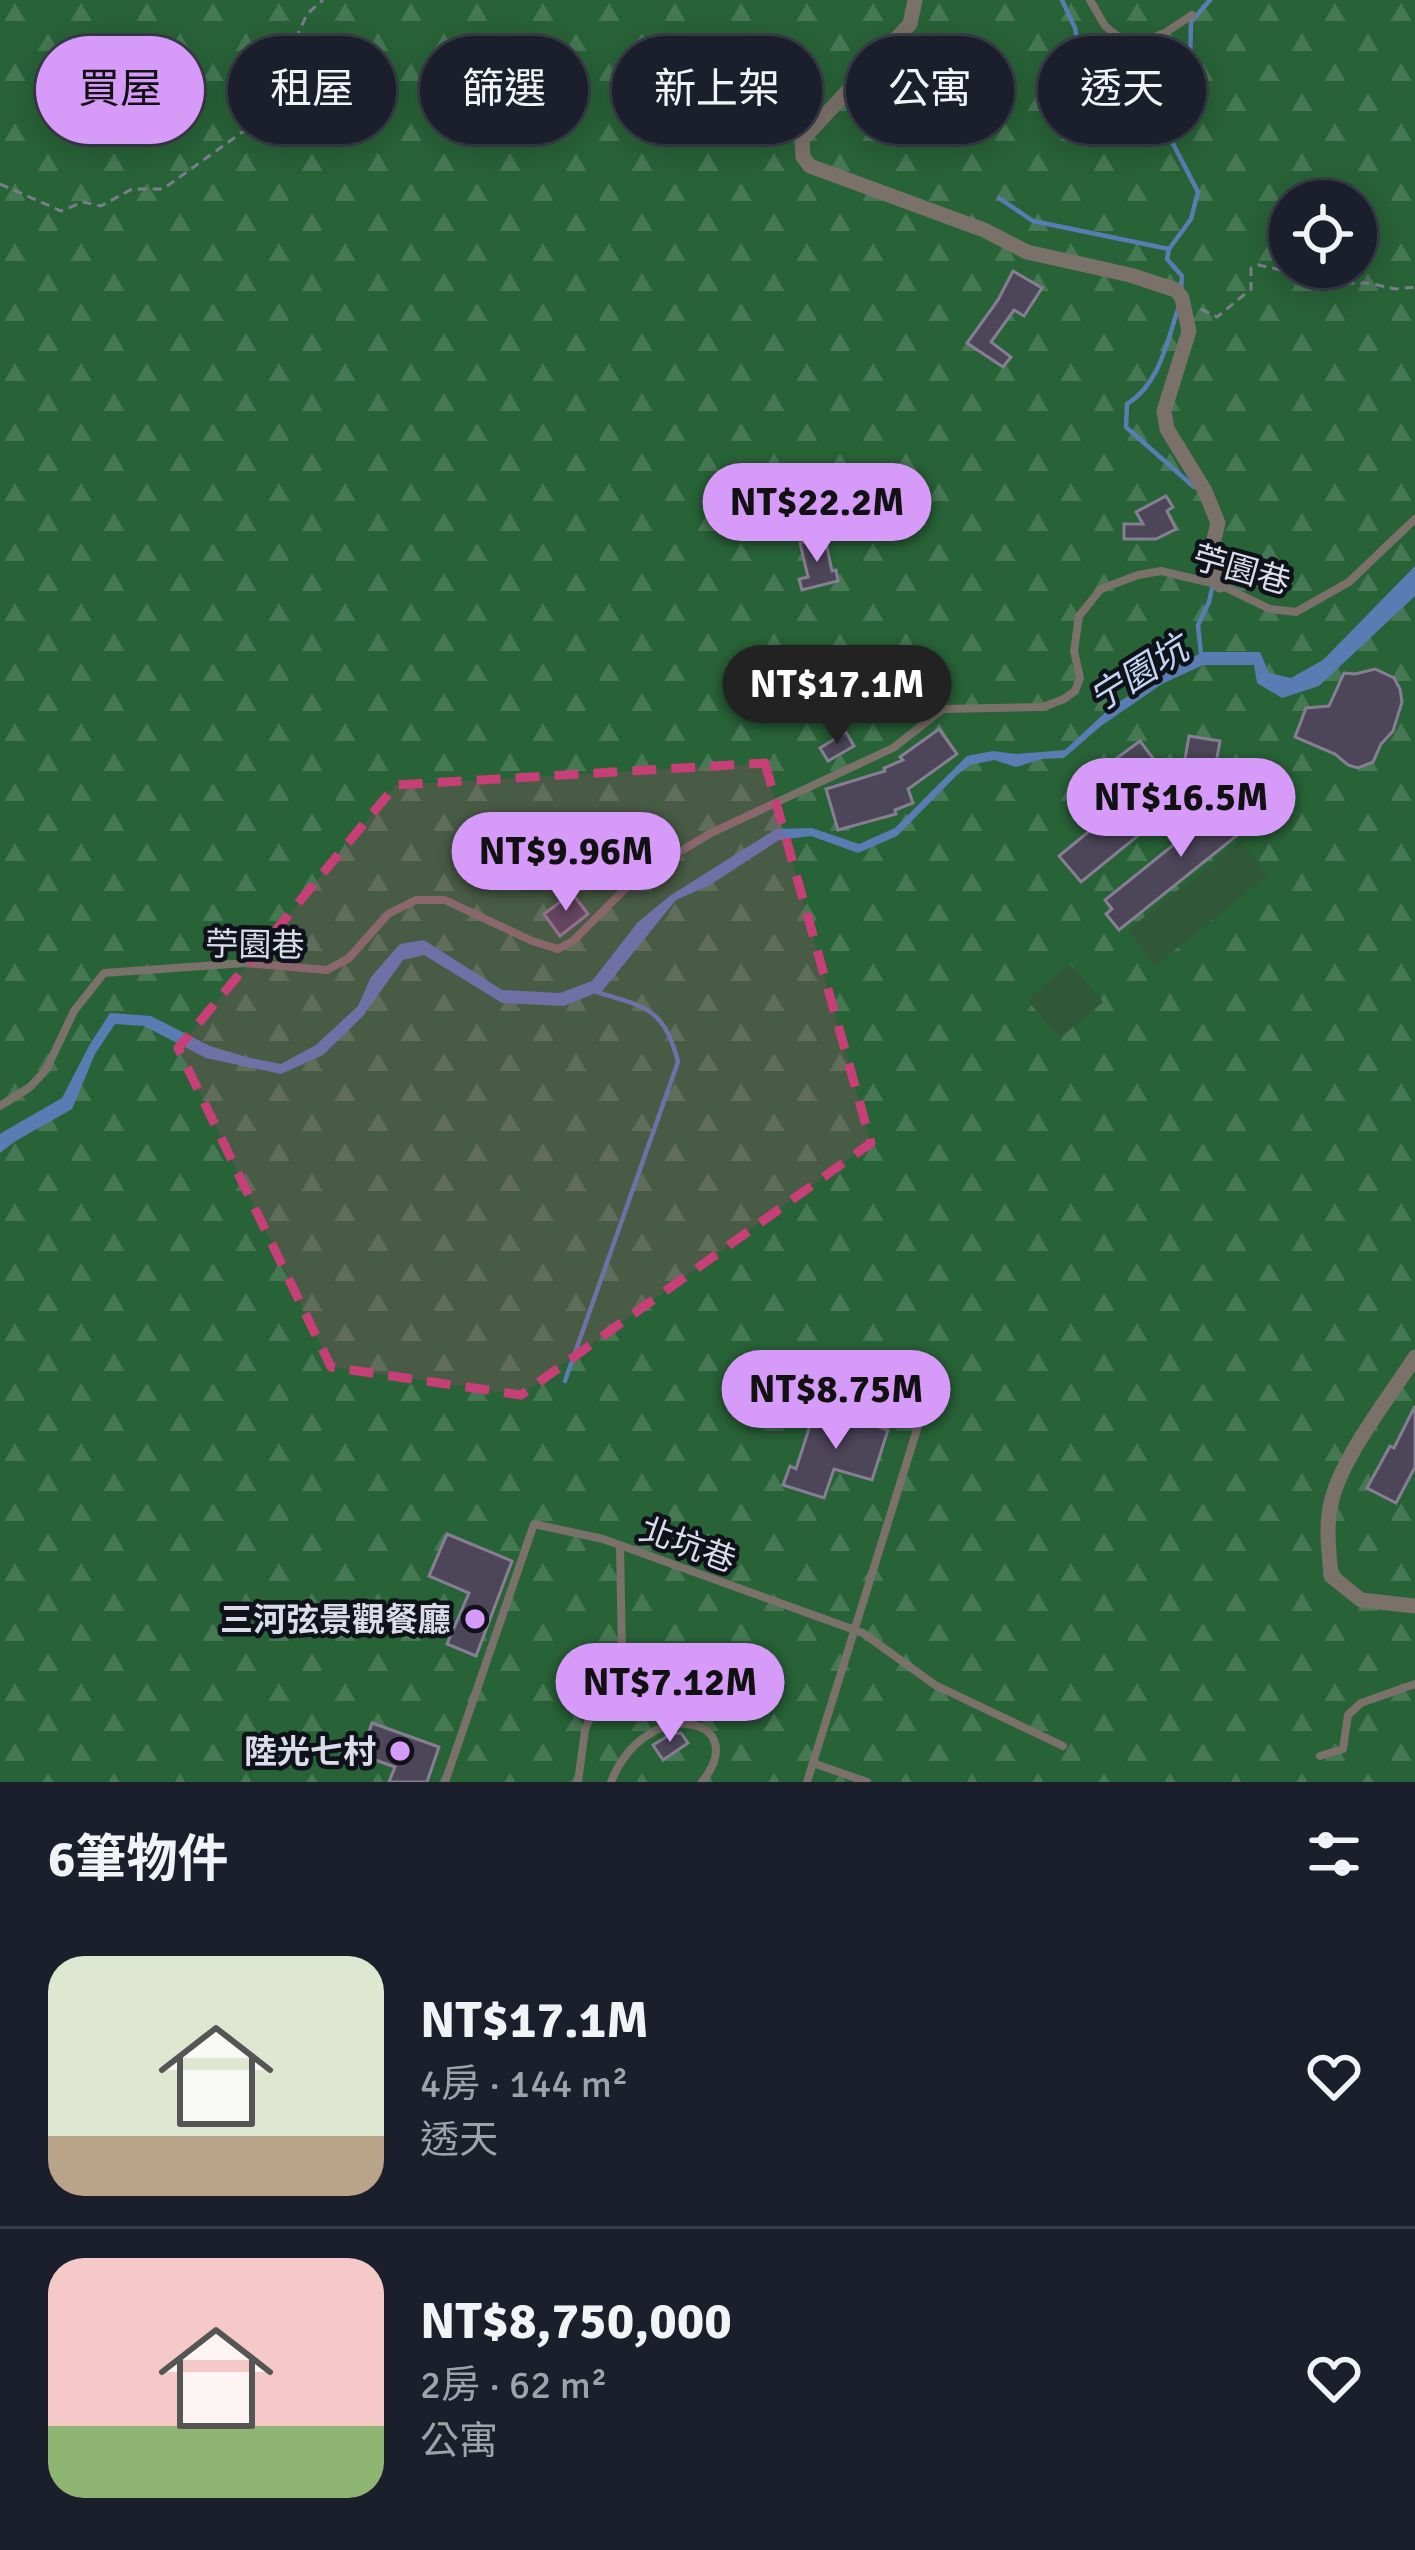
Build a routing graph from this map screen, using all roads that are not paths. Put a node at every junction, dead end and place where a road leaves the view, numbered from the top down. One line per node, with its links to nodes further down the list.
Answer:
1 (915, 0): 5 (street)
2 (1090, 0): 3 (lane)
3 (1192, 15)
4 (1415, 519): 5 (lane, 苧園巷)
5 (1220, 585): 6 (lane, 苧園巷)
6 (0, 1106)
7 (1415, 1357): 10 (street)
8 (933, 1378): 11 (lane)
9 (620, 1545): 11 (lane, 北坑巷); 16 (lane, 北坑巷); 17 (lane)
10 (1415, 1606)
11 (853, 1630): 13 (lane, 北坑巷); 15 (lane)
12 (1415, 1684): 14 (lane)
13 (1063, 1746)
14 (1320, 1756)
15 (813, 1763): 20 (lane); 21 (lane)
16 (445, 1782)
17 (578, 1782)
18 (611, 1782): 19 (lane)
19 (701, 1782)
20 (807, 1782)
21 (867, 1782)

